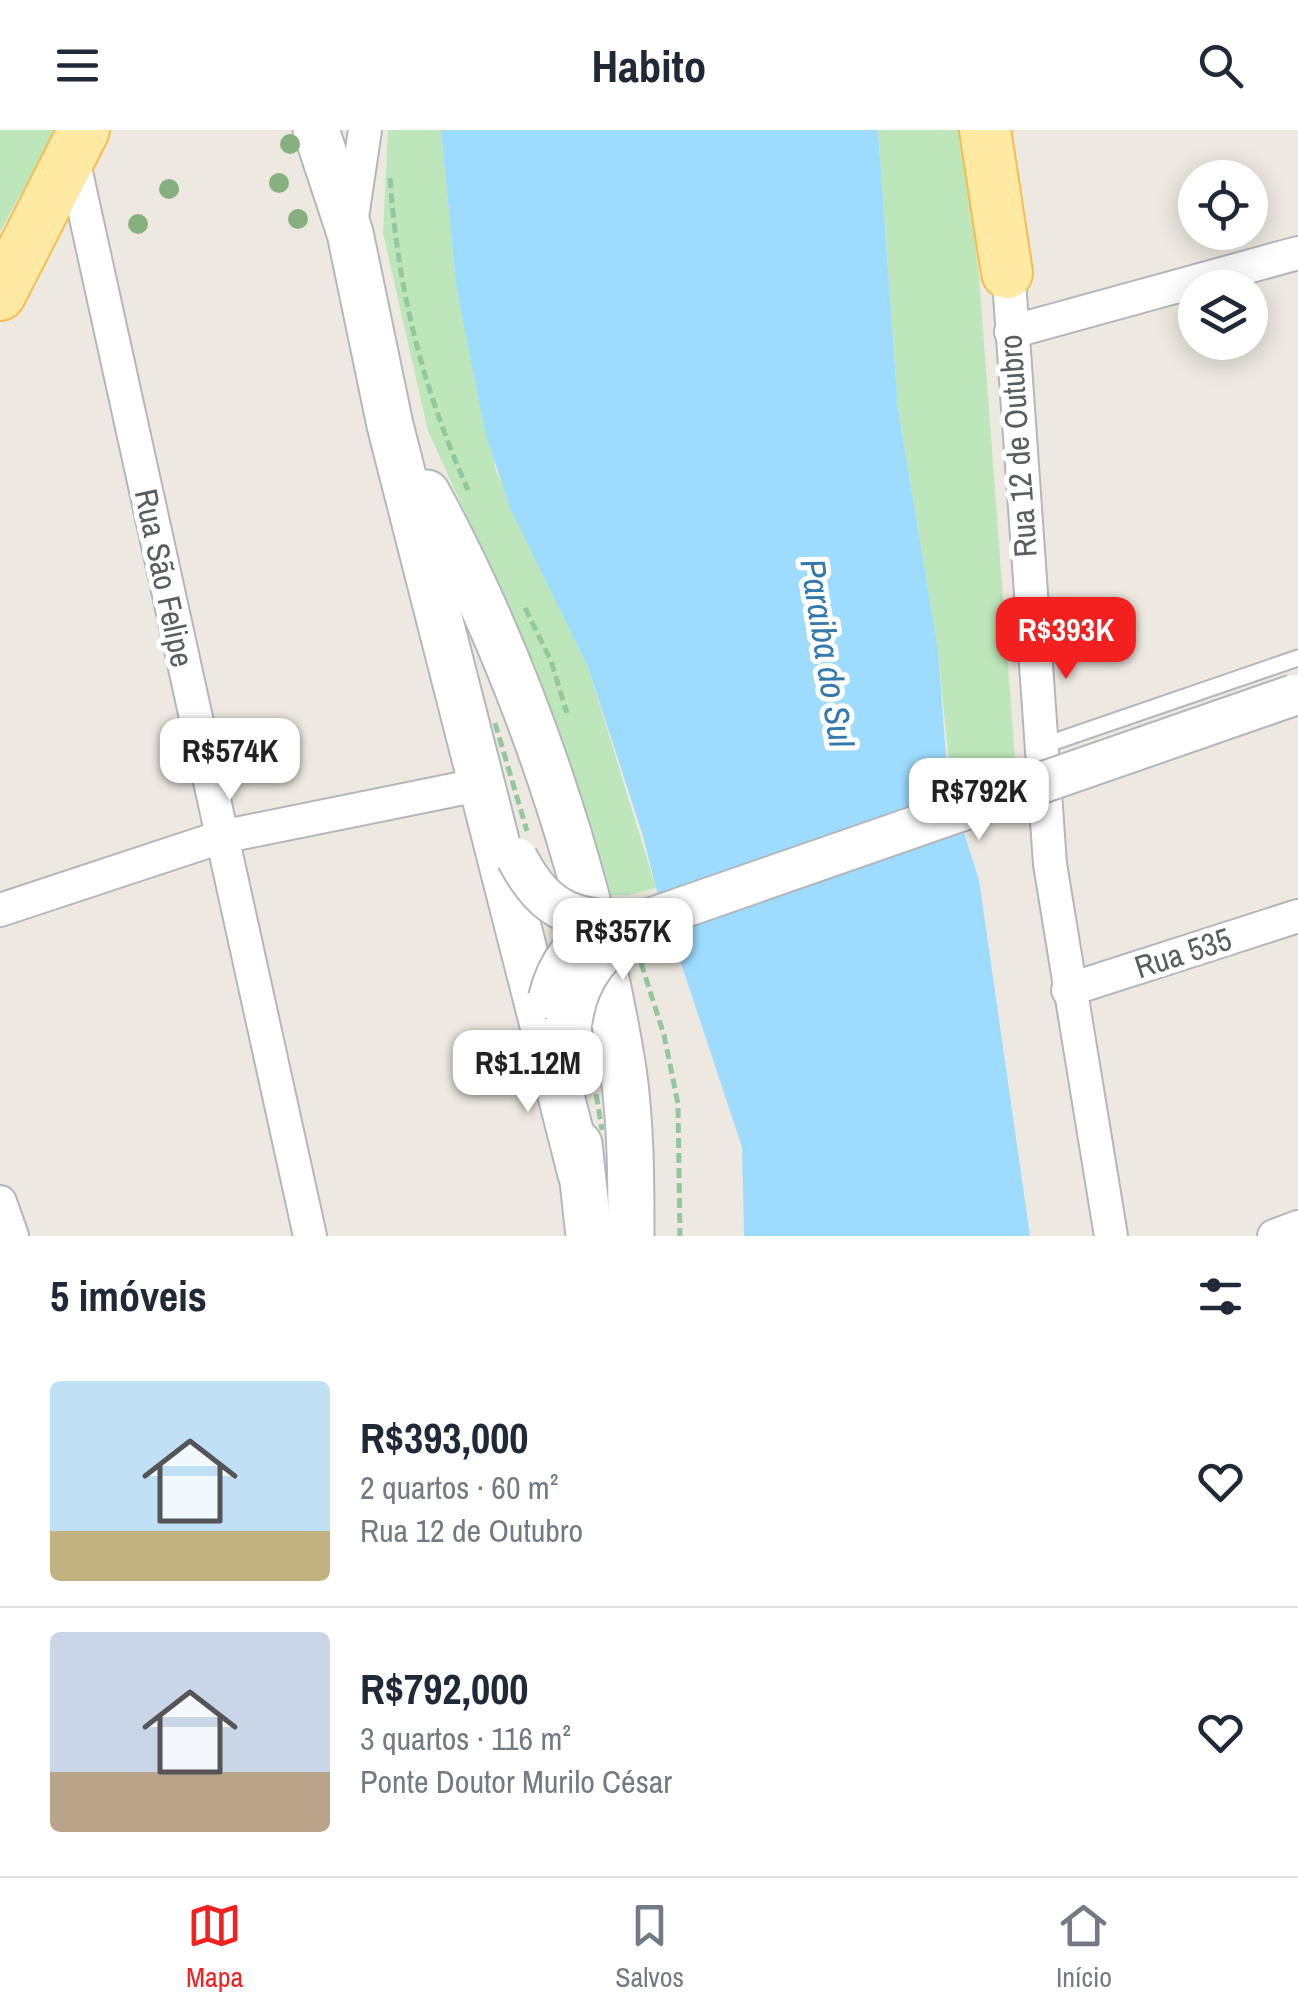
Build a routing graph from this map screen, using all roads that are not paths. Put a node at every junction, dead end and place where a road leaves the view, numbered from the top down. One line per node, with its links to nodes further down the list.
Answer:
1 (316, 130): 6 (main road)
2 (365, 130): 6 (street)
3 (985, 130): 8 (main road)
4 (1002, 130): 8 (street, Rua 12 de Outubro)
5 (78, 142): 9 (main road); 15 (street, Rua São Felipe)
6 (350, 233): 11 (main road)
7 (1298, 252): 10 (street)
8 (1008, 273): 10 (street, Rua 12 de Outubro)
9 (4, 276)
10 (1011, 332): 13 (street, Rua 12 de Outubro)
11 (390, 424): 14 (main road); 27 (main road)
12 (1296, 677): 13 (lane); 19 (street, bridge)
13 (1039, 747): 20 (street, Rua 12 de Outubro)
14 (486, 796): 15 (street); 21 (main road)
15 (221, 837): 17 (street); 25 (street, Rua São Felipe)
16 (524, 848): 19 (street, bridge)
17 (0, 910)
18 (1298, 916): 20 (street, Rua 535)
19 (624, 922): 21 (main road, bridge)
20 (1068, 990): 28 (street, Rua 12 de Outubro)
21 (581, 1174): 26 (main road)
22 (0, 1202): 24 (street)
23 (1298, 1228): 29 (street)
24 (12, 1236)
25 (310, 1236)
26 (590, 1236)
27 (631, 1236)
28 (1111, 1236)
29 (1274, 1236)

